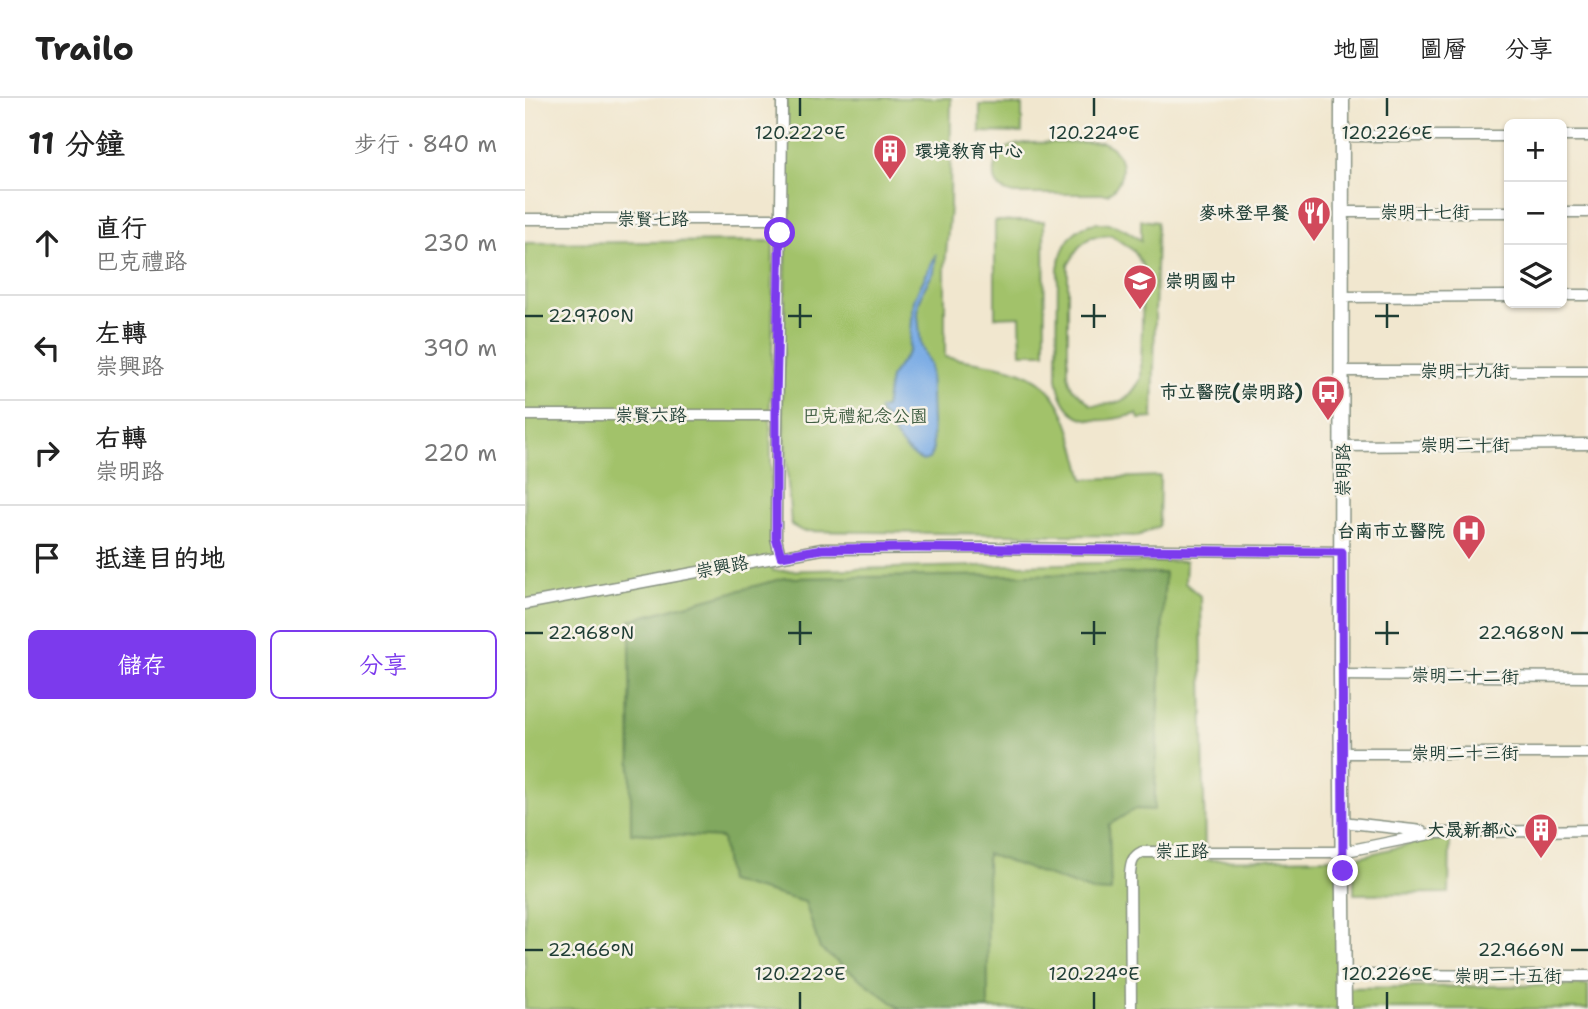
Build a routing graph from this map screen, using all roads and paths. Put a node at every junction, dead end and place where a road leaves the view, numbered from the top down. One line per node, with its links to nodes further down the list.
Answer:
1 (782, 98): 12 (street)
2 (1342, 98): 3 (street, 崇明路)
3 (1342, 136): 4 (street); 7 (street, 崇明路)
4 (1504, 136)
5 (1567, 136): 6 (street)
6 (1588, 136)
7 (1342, 212): 8 (street, 崇明十七街); 16 (street, 崇明路)
8 (1504, 212)
9 (1567, 212): 10 (street)
10 (1588, 212)
11 (525, 219): 12 (street, 崇賢七路)
12 (781, 219): 20 (street)
13 (1567, 295): 14 (street)
14 (1588, 295)
15 (1504, 296): 16 (street)
16 (1342, 297): 17 (street, 崇明路)
17 (1343, 371): 18 (street, 崇明十九街); 22 (street, 崇明路)
18 (1588, 371)
19 (525, 415): 20 (street, 崇賢六路)
20 (776, 415): 24 (street)
21 (1588, 444): 22 (street, 崇明二十街)
22 (1343, 446): 23 (street, 崇明路)
23 (1342, 552): 24 (street, 崇興路); 26 (street, 崇明路)
24 (781, 556): 25 (street, 崇興路)
25 (525, 604)
26 (1341, 676): 27 (street, 崇明二十二街); 28 (street, 崇明路)
27 (1588, 677)
28 (1342, 753): 29 (street, 崇明二十三街); 30 (street, 崇明路)
29 (1588, 753)
30 (1342, 822): 32 (street); 33 (street, 崇明路)
31 (1588, 830): 32 (street)
32 (1435, 833): 33 (street)
33 (1342, 852): 34 (street, 崇明路); 36 (street, 崇正路)
34 (1344, 975): 35 (street, 崇明二十五街); 37 (street, 崇明路)
35 (1588, 976)
36 (1131, 1009)
37 (1344, 1009)

